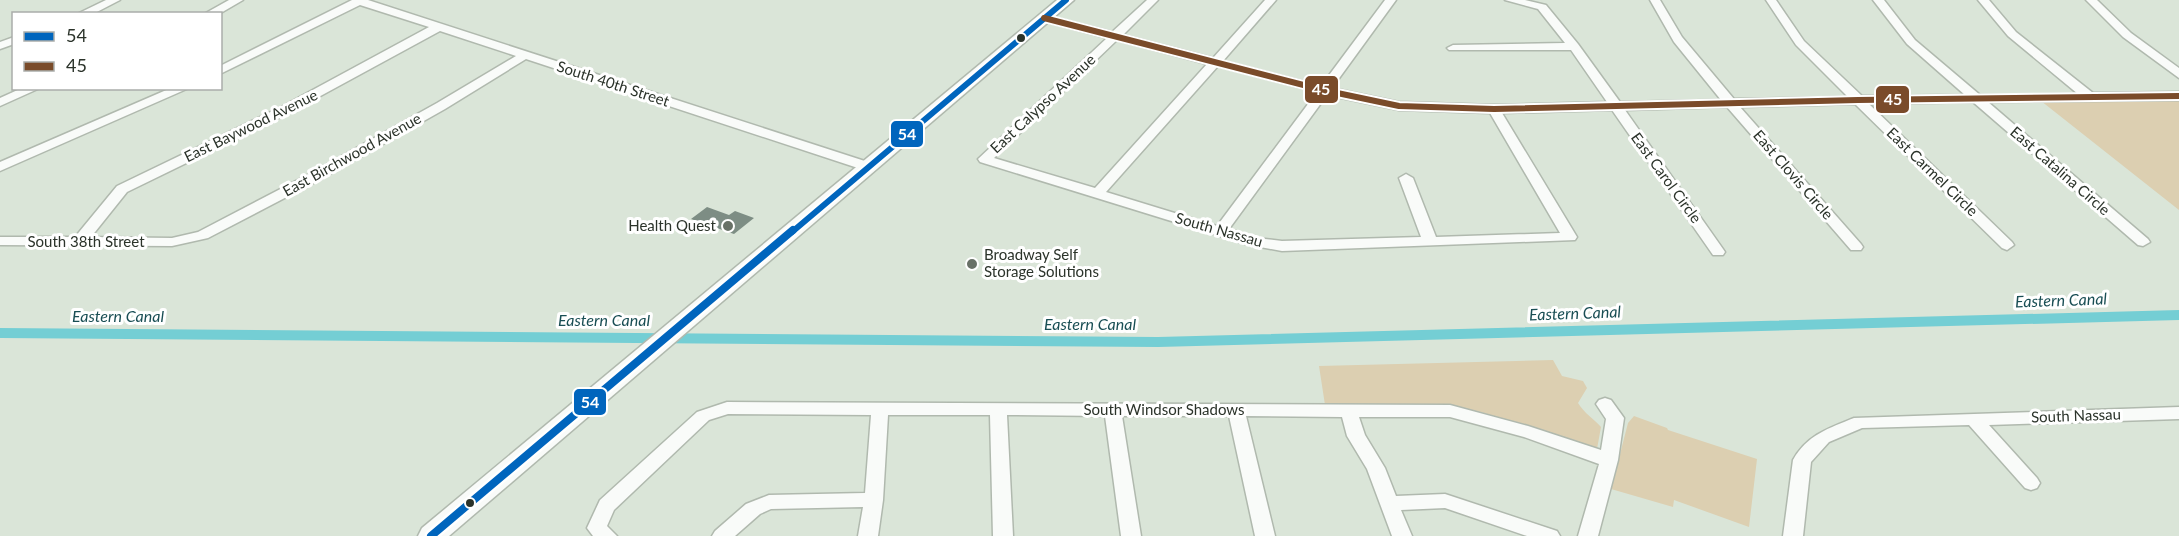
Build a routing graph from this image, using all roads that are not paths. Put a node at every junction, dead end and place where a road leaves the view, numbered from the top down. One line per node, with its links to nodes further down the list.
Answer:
1 (115, 0): 14 (street)
2 (238, 0): 15 (street)
3 (358, 0): 17 (street, South 40th Street); 23 (street)
4 (1066, 0): 16 (main road)
5 (1154, 0): 18 (street, East Calypso Avenue)
6 (1271, 0): 22 (street)
7 (1391, 0): 27 (street)
8 (1510, 0): 19 (street, East Carol Circle)
9 (1655, 0): 33 (street, East Clovis Circle)
10 (1771, 0): 31 (street, East Carmel Circle)
11 (1878, 0): 30 (street, East Catalina Circle)
12 (1983, 0): 28 (street)
13 (2091, 0): 24 (street)
14 (87, 12)
15 (213, 12)
16 (1044, 18): 18 (street); 38 (main road)
17 (438, 27): 21 (street, South 40th Street); 44 (street, East Baywood Avenue)
18 (1115, 36): 22 (street); 36 (street, East Calypso Avenue)
19 (1574, 46): 20 (street); 34 (street, East Carol Circle)
20 (1453, 48)
21 (525, 55): 38 (street, South 40th Street); 45 (street, East Birchwood Avenue)
22 (1215, 62): 27 (street); 40 (street)
23 (222, 70)
24 (2179, 74)
25 (28, 90): 32 (street)
26 (178, 90): 37 (street)
27 (1323, 90): 35 (street); 41 (street)
28 (2089, 96): 29 (street); 30 (street)
29 (2179, 96)
30 (1978, 99): 31 (street); 46 (street, East Catalina Circle)
31 (1858, 100): 33 (street); 47 (street, East Carmel Circle)
32 (0, 102)
33 (1730, 102): 34 (street); 48 (street, East Clovis Circle)
34 (1613, 105): 35 (street); 49 (street, East Carol Circle)
35 (1494, 109): 43 (street, South Nassau)
36 (985, 159): 40 (street, South Nassau)
37 (0, 167)
38 (869, 167): 63 (main road)
39 (1406, 178): 43 (street)
40 (1098, 193): 41 (street, South Nassau)
41 (1220, 231): 43 (street, South Nassau)
42 (0, 241): 44 (street, South 38th Street)
43 (1430, 241)
44 (79, 242): 45 (street, South 38th Street)
45 (172, 242)
46 (2142, 242)
47 (2007, 245)
48 (1857, 248)
49 (1718, 252)
50 (1605, 404): 58 (street)
51 (880, 408): 52 (street, South Windsor Shadows); 60 (street); 62 (street, South Windsor Shadows)
52 (998, 409): 54 (street, South Windsor Shadows); 66 (street)
53 (1236, 410): 54 (street, South Windsor Shadows); 55 (street, South Windsor Shadows); 68 (street)
54 (1113, 411): 67 (street)
55 (1349, 411): 58 (street, South Windsor Shadows); 61 (street)
56 (2179, 413): 57 (street, South Nassau)
57 (1974, 419): 59 (street); 72 (street, South Nassau)
58 (1609, 460): 71 (street)
59 (2031, 483)
60 (874, 500): 64 (street); 65 (street)
61 (1390, 503): 69 (street); 70 (street)
62 (601, 532)
63 (431, 536)
64 (722, 536)
65 (868, 536)
66 (1003, 536)
67 (1131, 536)
68 (1265, 536)
69 (1402, 536)
70 (1550, 536)
71 (1588, 536)
72 (1793, 536)

